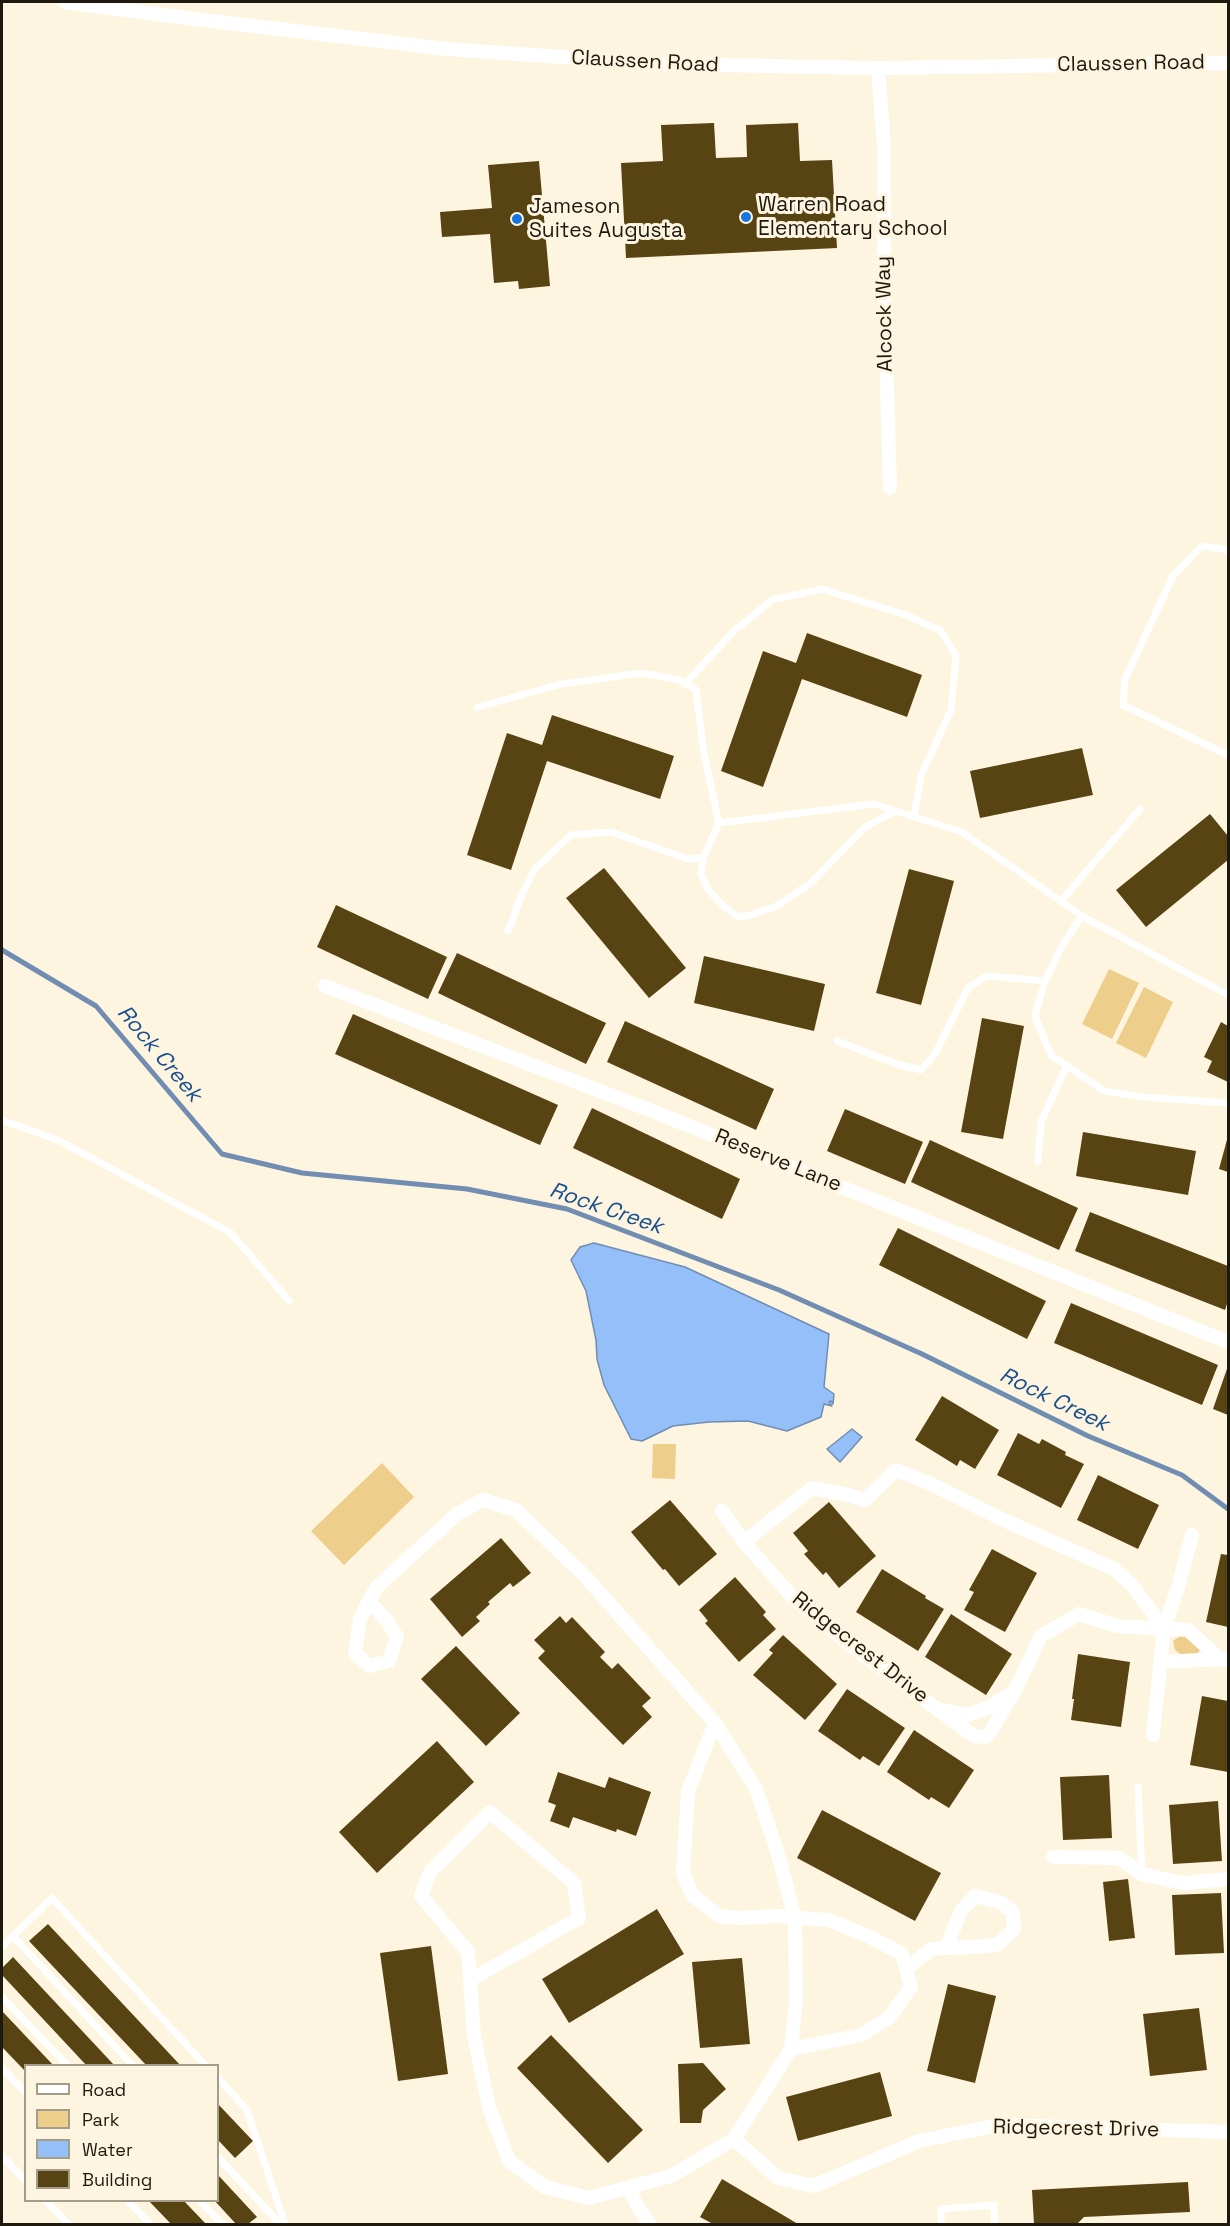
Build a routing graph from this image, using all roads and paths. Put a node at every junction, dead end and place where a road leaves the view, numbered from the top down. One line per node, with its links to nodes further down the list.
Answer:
1 (65, 2): 3 (street, Claussen Road)
2 (1228, 63): 3 (street, Claussen Road)
3 (878, 68): 4 (street, Alcock Way)
4 (890, 488)
5 (1228, 550): 8 (lane)
6 (685, 684): 7 (lane); 11 (lane); 12 (lane)
7 (478, 706)
8 (1228, 755)
9 (1140, 809): 14 (lane)
10 (896, 811): 11 (lane); 12 (lane); 13 (lane)
11 (914, 816): 14 (lane)
12 (719, 823): 13 (lane)
13 (703, 858): 16 (lane)
14 (1061, 901): 15 (lane)
15 (1082, 916): 17 (lane); 19 (lane)
16 (508, 931)
17 (1045, 981): 20 (lane); 21 (lane)
18 (325, 986): 26 (street, Reserve Lane)
19 (1228, 995)
20 (837, 1041)
21 (1067, 1065): 22 (lane); 24 (lane)
22 (1228, 1103)
23 (2, 1120): 25 (lane)
24 (1038, 1162)
25 (289, 1301)
26 (1228, 1342)
27 (722, 1511): 29 (street, Ridgecrest Drive)
28 (1192, 1535): 31 (street)
29 (744, 1542): 31 (street); 35 (street, Ridgecrest Drive)
30 (369, 1601): 36 (street)
31 (1164, 1628): 32 (street); 33 (street); 34 (street)
32 (1224, 1660): 33 (street)
33 (1162, 1662): 37 (street)
34 (1014, 1692): 35 (street, Ridgecrest Drive); 35 (street)
35 (939, 1709)
36 (715, 1723): 42 (street); 42 (street)
37 (1153, 1736)
38 (1138, 1787): 40 (lane)
39 (1053, 1857): 40 (street)
40 (1142, 1874): 41 (street)
41 (1228, 1878)
42 (795, 1918): 46 (street); 49 (street)
43 (13, 1936): 44 (lane); 51 (lane); 52 (lane)
44 (2, 1947)
45 (946, 1948): 45 (street); 46 (street)
46 (906, 1970): 49 (street)
47 (470, 1980): 47 (street); 61 (street)
48 (2, 1996): 50 (lane)
49 (791, 2049): 57 (street)
50 (66, 2064)
51 (131, 2064)
52 (204, 2064)
53 (2, 2068): 55 (lane)
54 (219, 2079): 69 (lane)
55 (24, 2091)
56 (1228, 2132): 57 (street, Ridgecrest Drive)
57 (734, 2139): 61 (street)
58 (2, 2156): 60 (lane)
59 (219, 2158): 68 (lane)
60 (24, 2179)
61 (629, 2188): 70 (street)
62 (47, 2202): 65 (lane)
63 (129, 2202): 66 (lane)
64 (201, 2202): 67 (lane)
65 (68, 2224)
66 (150, 2224)
67 (222, 2224)
68 (280, 2224)
69 (285, 2224)
70 (650, 2224)
71 (940, 2224): 72 (lane)
72 (994, 2224)

